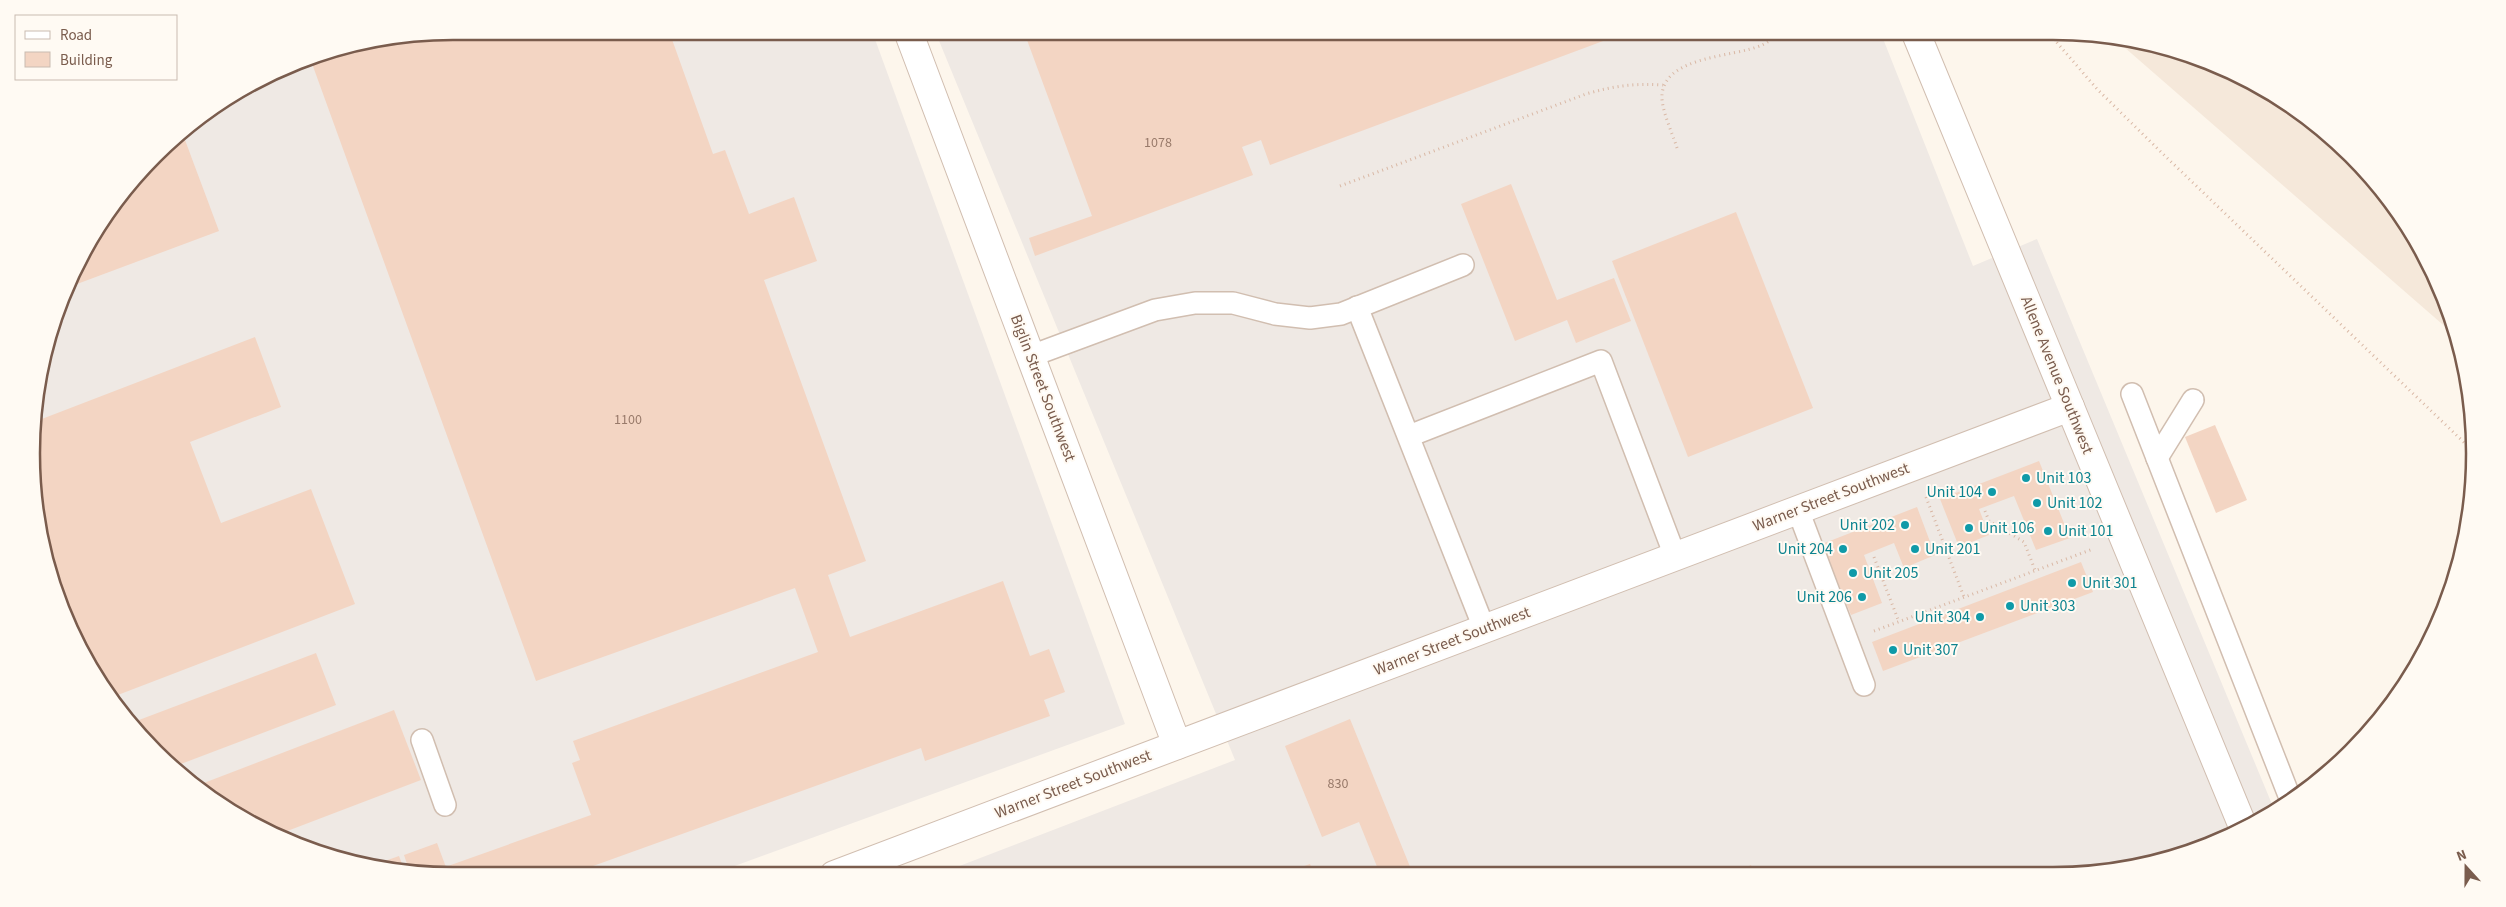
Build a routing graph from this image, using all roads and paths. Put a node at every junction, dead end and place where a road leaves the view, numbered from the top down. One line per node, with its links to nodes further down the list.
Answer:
1 (911, 40): 10 (street, Biglin Street Southwest)
2 (1769, 40): 5 (path)
3 (1919, 40): 13 (street, Allene Avenue Southwest)
4 (2055, 40): 15 (path)
5 (1663, 85): 6 (path); 7 (path)
6 (1678, 148)
7 (1340, 186)
8 (1463, 265): 9 (lane)
9 (1357, 307): 10 (lane); 14 (lane)
10 (1031, 356): 30 (street, Biglin Street Southwest)
11 (2132, 394): 16 (lane)
12 (2193, 400): 16 (lane)
13 (2070, 407): 18 (street, Warner Street Southwest); 33 (street, Allene Avenue Southwest)
14 (1409, 436): 21 (lane); 26 (lane)
15 (2466, 444)
16 (2157, 458): 31 (lane)
17 (1926, 496): 24 (path)
18 (1798, 510): 21 (street, Warner Street Southwest); 27 (lane)
19 (1985, 511): 23 (path)
20 (2093, 548): 23 (path)
21 (1675, 556): 26 (street, Warner Street Southwest)
22 (1874, 557): 25 (path)
23 (2036, 570): 24 (path)
24 (1964, 597): 25 (path)
25 (1898, 622): 27 (path)
26 (1484, 628): 30 (street, Warner Street Southwest)
27 (1847, 641): 28 (lane)
28 (1864, 685)
29 (422, 740): 32 (lane)
30 (1177, 745): 34 (street, Warner Street Southwest)
31 (2288, 793)
32 (445, 804)
33 (2241, 821)
34 (855, 867)

